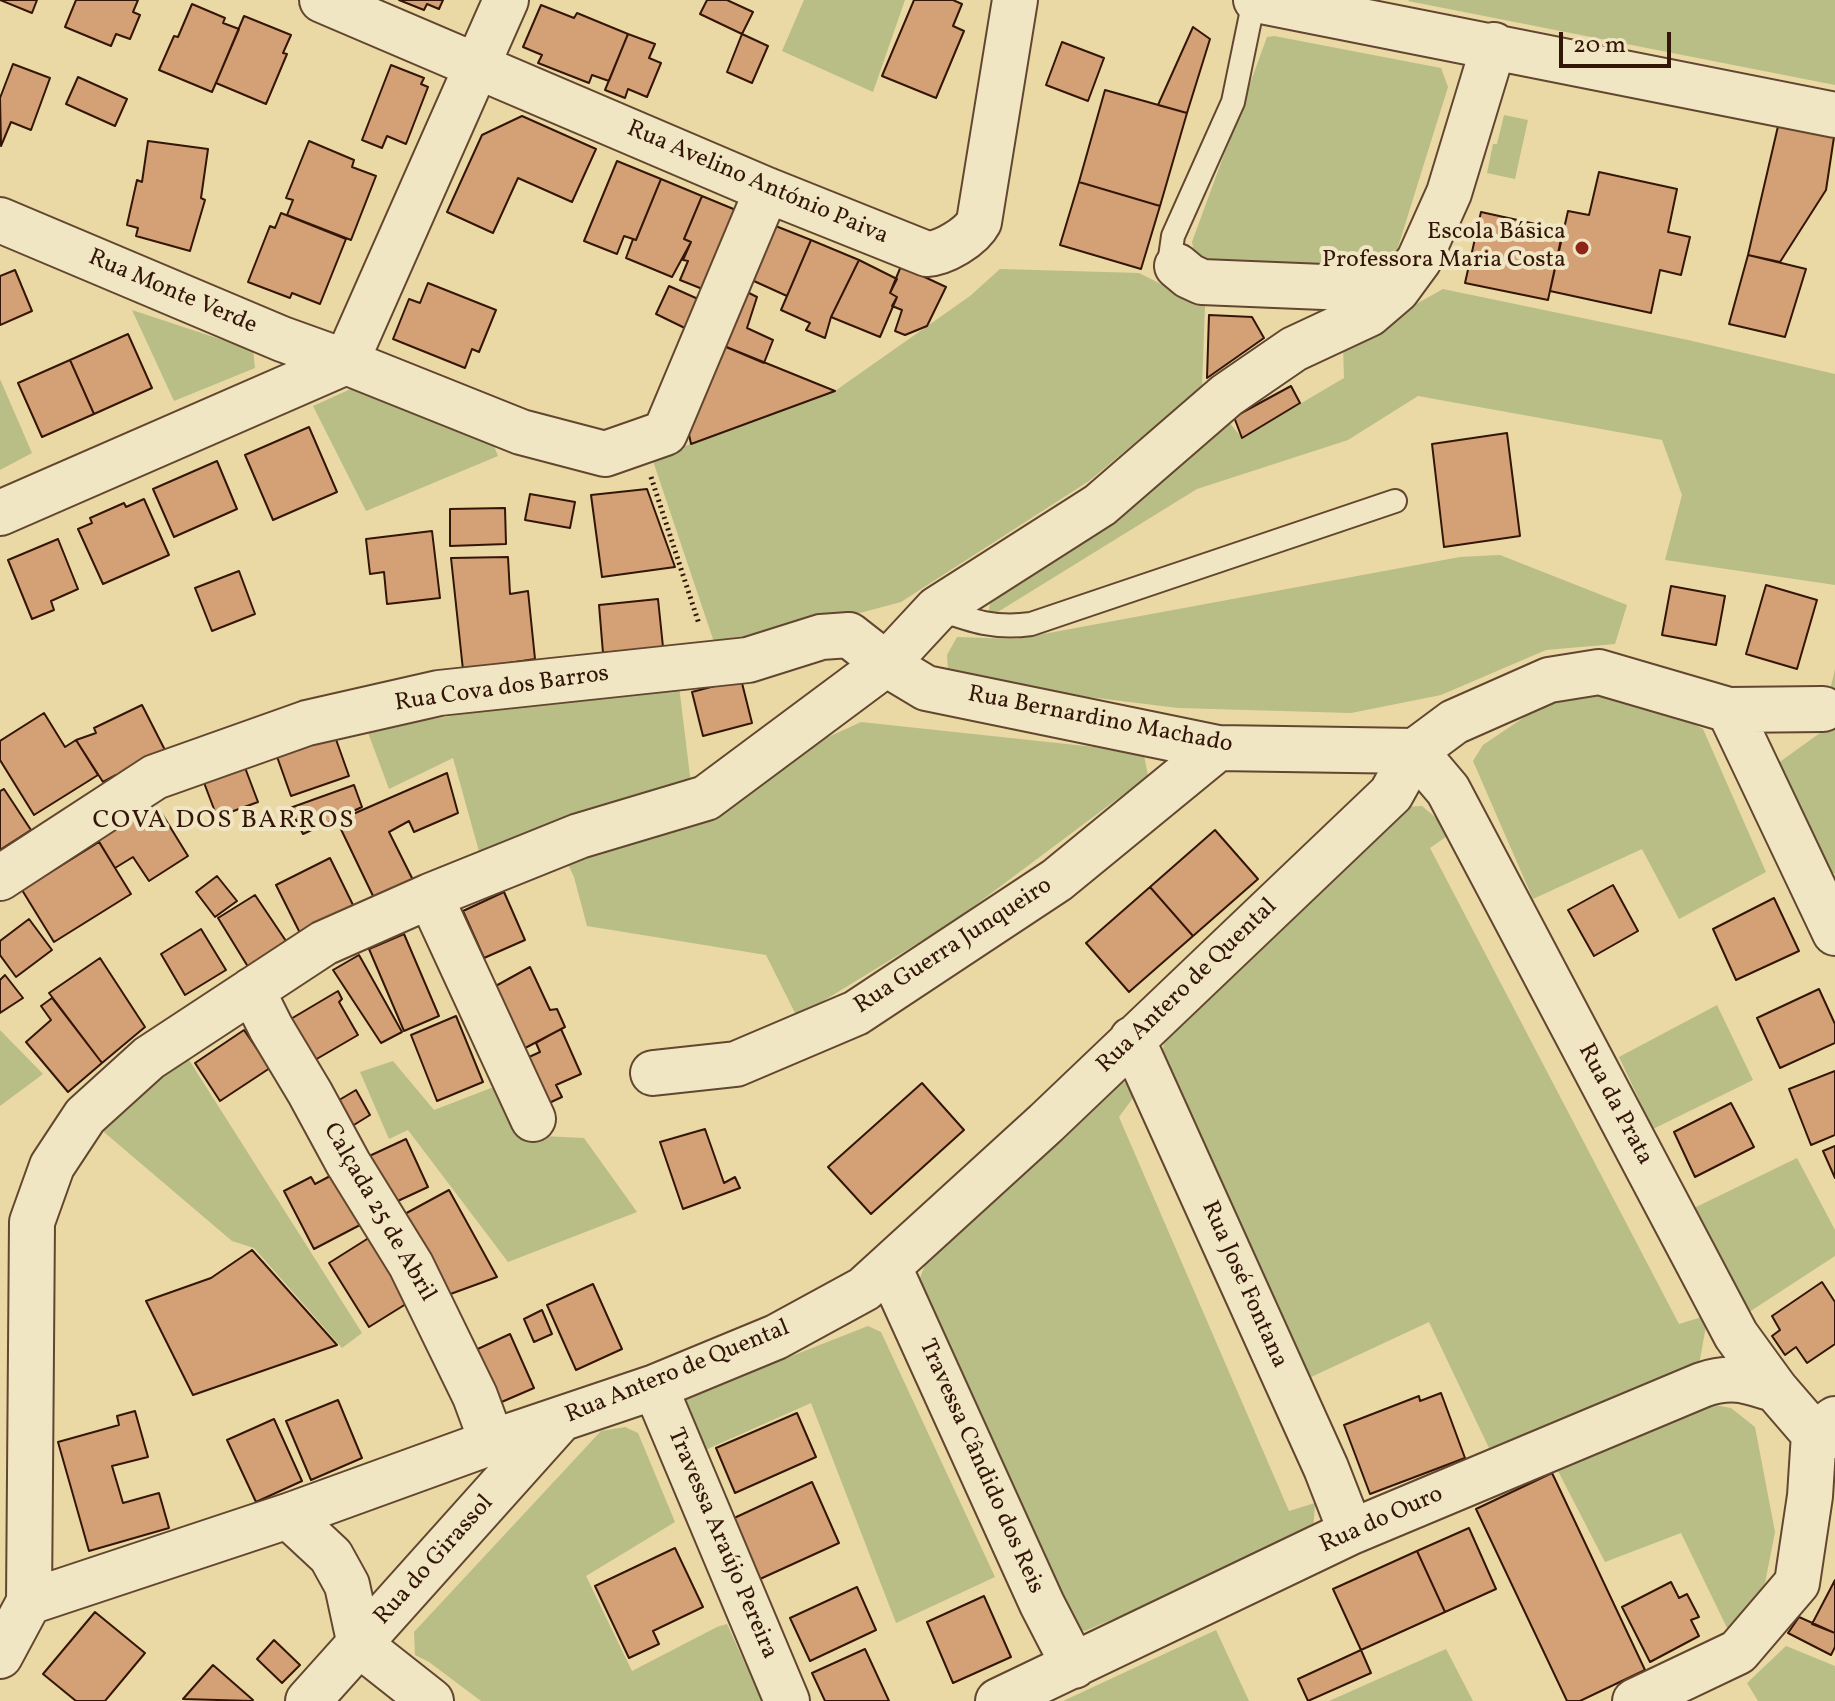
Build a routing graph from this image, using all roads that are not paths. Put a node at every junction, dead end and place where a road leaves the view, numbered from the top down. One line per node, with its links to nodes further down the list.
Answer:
1 (322, 0): 6 (street, Rua Avelino António Paiva)
2 (506, 0): 6 (street)
3 (1015, 0): 8 (street, Rua Avelino António Paiva)
4 (1255, 0): 5 (street); 10 (lane)
5 (1494, 45): 7 (street); 11 (street)
6 (478, 66): 8 (street, Rua Avelino António Paiva); 12 (street)
7 (1835, 115)
8 (767, 190): 12 (street, Rua Monte Verde)
9 (0, 220): 12 (street, Rua Monte Verde)
10 (1177, 266): 11 (street)
11 (1397, 290): 15 (street)
12 (346, 362): 14 (street)
13 (1395, 501): 15 (lane)
14 (0, 513)
15 (937, 609): 16 (street)
16 (886, 664): 19 (street, Rua Bernardino Machado); 21 (street, Rua Cova dos Barros); 22 (street)
17 (1823, 709): 18 (street)
18 (1729, 710): 20 (street); 23 (street)
19 (1218, 748): 20 (street, Rua Bernardino Machado); 26 (street, Rua Guerra Junqueiro)
20 (1415, 751): 25 (street, Rua Antero de Quental); 30 (street, Rua da Prata)
21 (0, 878)
22 (430, 896): 24 (street); 27 (street)
23 (1835, 933)
24 (252, 990): 33 (street, Calçada 25 de Abril); 36 (street)
25 (1132, 1039): 28 (street, Rua Antero de Quental); 35 (street, Rua José Fontana)
26 (653, 1073)
27 (533, 1119)
28 (889, 1267): 29 (street, Rua Antero de Quental); 39 (street, Travessa Cândido dos Reis)
29 (655, 1387): 31 (street, Rua Antero de Quental); 42 (street, Travessa Araújo Pereira)
30 (1776, 1390): 32 (street, Rua da Prata); 35 (street, Rua do Ouro)
31 (560, 1420): 33 (street, Rua Antero de Quental); 37 (street, Rua do Girassol)
32 (1828, 1430): 44 (street)
33 (492, 1442): 34 (street, Rua Antero de Quental)
34 (288, 1516): 36 (street, Rua Antero de Quental); 37 (street)
35 (1351, 1532): 39 (street, Rua do Ouro)
36 (29, 1602): 38 (street)
37 (360, 1645): 40 (street, Rua do Girassol); 41 (street)
38 (0, 1656)
39 (1074, 1666): 43 (street, Rua do Ouro)
40 (308, 1701)
41 (431, 1701)
42 (787, 1701)
43 (998, 1701)
44 (1635, 1701)

